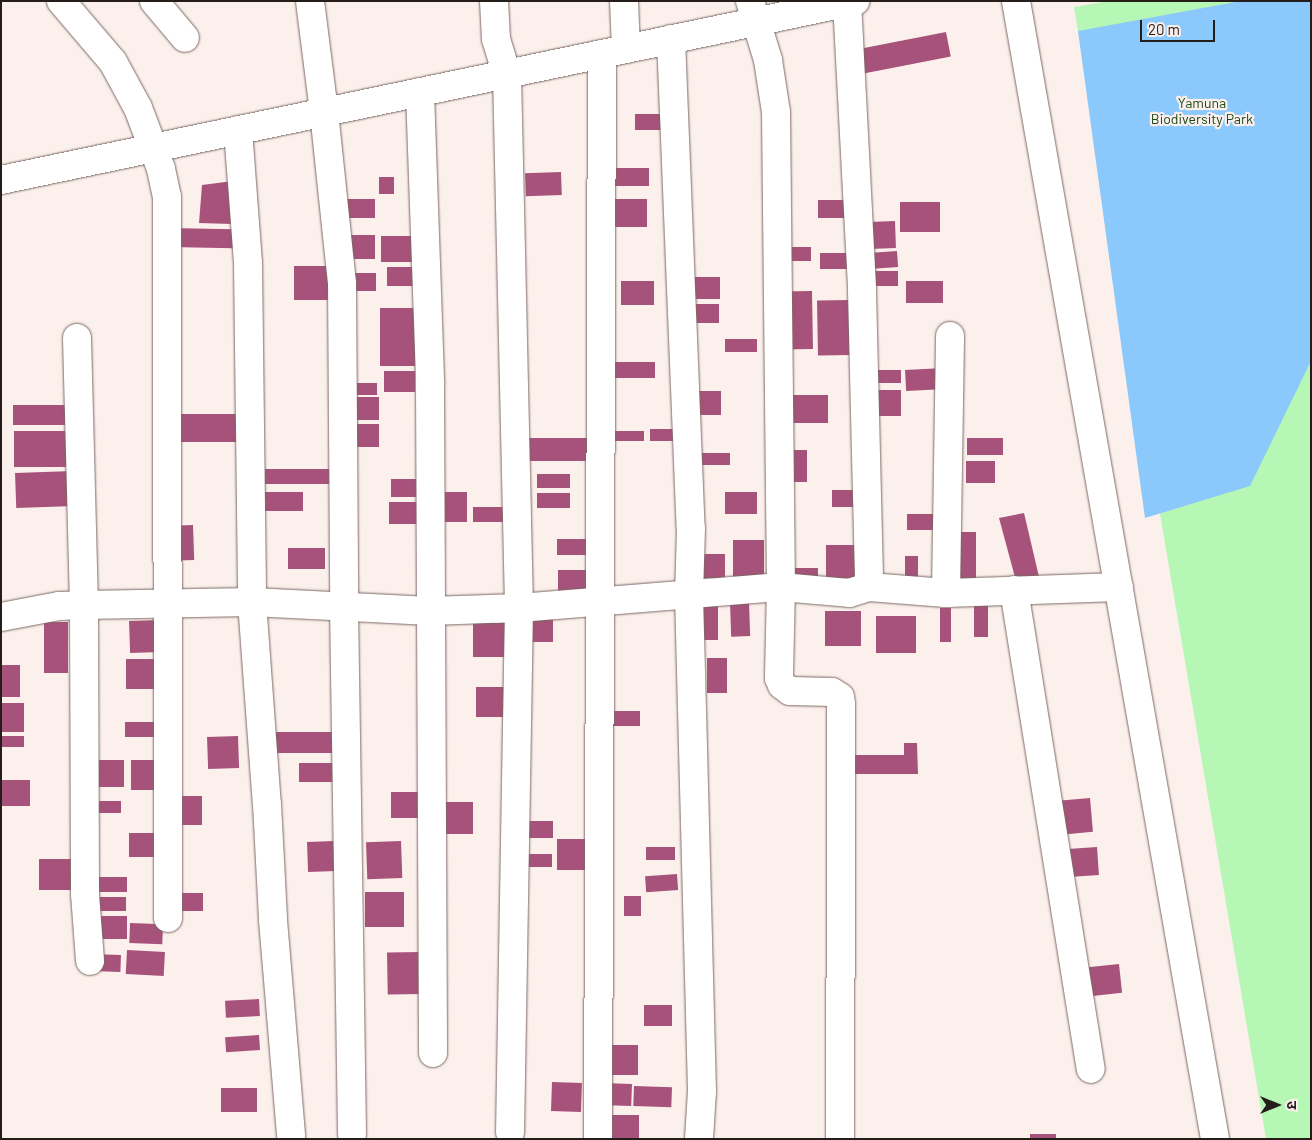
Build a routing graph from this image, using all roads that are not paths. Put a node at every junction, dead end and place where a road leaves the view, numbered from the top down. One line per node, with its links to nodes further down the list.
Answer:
1 (61, 1): 16 (street)
2 (154, 1): 9 (street)
3 (494, 1): 12 (street)
4 (624, 1): 11 (street)
5 (1016, 1): 22 (street)
6 (850, 2): 7 (street); 21 (street)
7 (753, 11): 10 (street); 20 (street)
8 (310, 13): 14 (street)
9 (185, 38)
10 (671, 39): 11 (street); 25 (street)
11 (614, 51): 12 (street); 28 (street)
12 (508, 74): 13 (street); 31 (street)
13 (420, 92): 14 (street); 32 (street)
14 (324, 112): 15 (street); 30 (street)
15 (238, 130): 16 (street); 27 (street)
16 (152, 148): 17 (street); 26 (street)
17 (1, 180)
18 (950, 336): 24 (street)
19 (77, 338): 29 (street)
20 (781, 587): 21 (street); 25 (street); 43 (street)
21 (868, 587): 24 (street)
22 (1118, 587): 23 (street); 44 (street)
23 (1014, 590): 24 (street); 37 (street)
24 (946, 593)
25 (689, 595): 28 (street); 42 (street)
26 (166, 602): 27 (street); 29 (street); 34 (street)
27 (252, 602): 30 (street); 40 (street)
28 (601, 602): 31 (street); 41 (street)
29 (84, 605): 33 (street); 35 (street)
30 (344, 606): 32 (street); 39 (street)
31 (520, 608): 32 (street); 38 (street)
32 (430, 610): 36 (street)
33 (1, 617)
34 (168, 918)
35 (90, 961)
36 (433, 1053)
37 (1091, 1069)
38 (510, 1132)
39 (352, 1134)
40 (291, 1136)
41 (598, 1139)
42 (698, 1139)
43 (840, 1139)
44 (1215, 1139)

